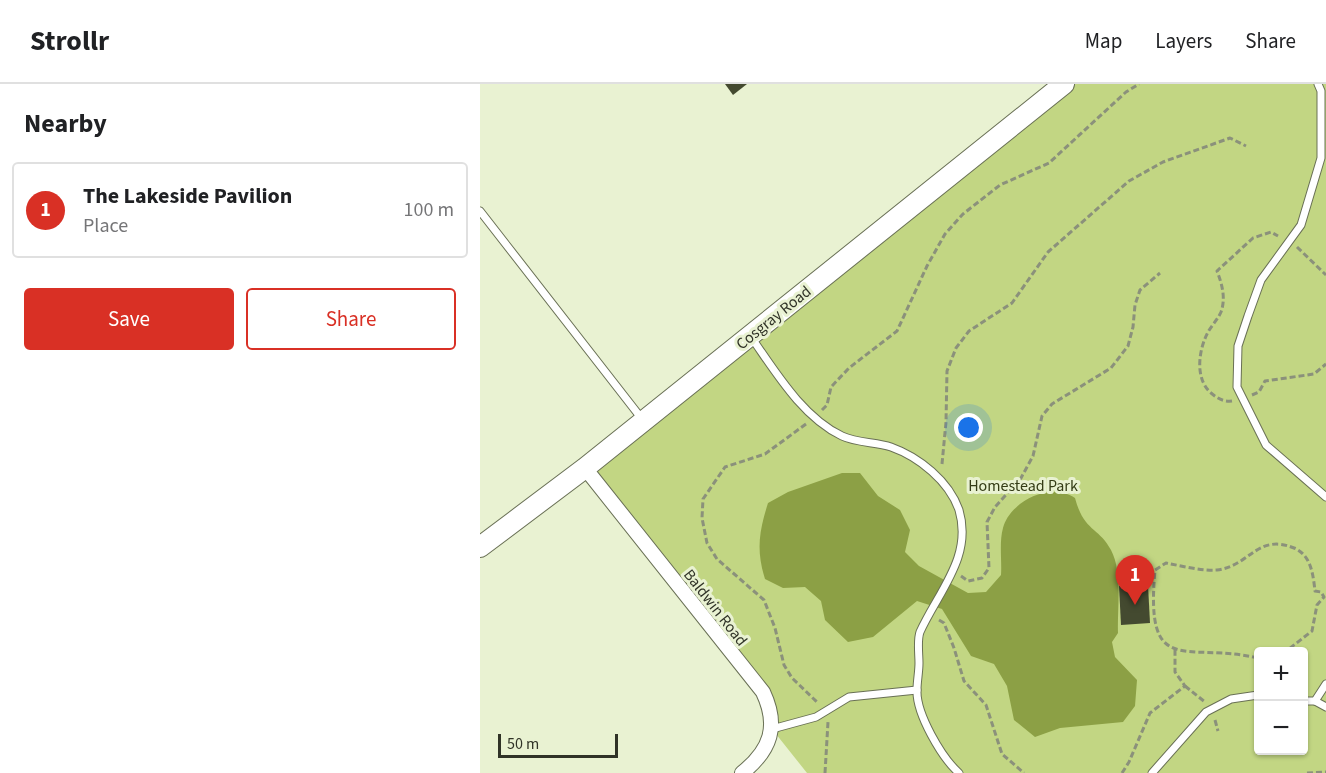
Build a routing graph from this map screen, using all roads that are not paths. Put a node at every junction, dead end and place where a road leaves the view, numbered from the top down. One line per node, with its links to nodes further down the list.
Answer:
1 (1065, 84): 4 (main road, Cosgray Road)
2 (1318, 84): 7 (lane)
3 (480, 211): 5 (lane)
4 (750, 335): 5 (main road, Cosgray Road); 10 (lane)
5 (643, 421): 6 (main road, Cosgray Road)
6 (585, 468): 8 (main road, Cosgray Road); 15 (street, Baldwin Road)
7 (1326, 497)
8 (480, 547)
9 (1326, 684): 13 (lane)
10 (916, 690): 15 (lane); 17 (lane)
11 (1254, 696): 18 (lane)
12 (1308, 701): 13 (lane)
13 (1314, 701): 14 (lane)
14 (1326, 707)
15 (772, 729): 16 (street)
16 (742, 773)
17 (959, 773)
18 (1152, 773)

